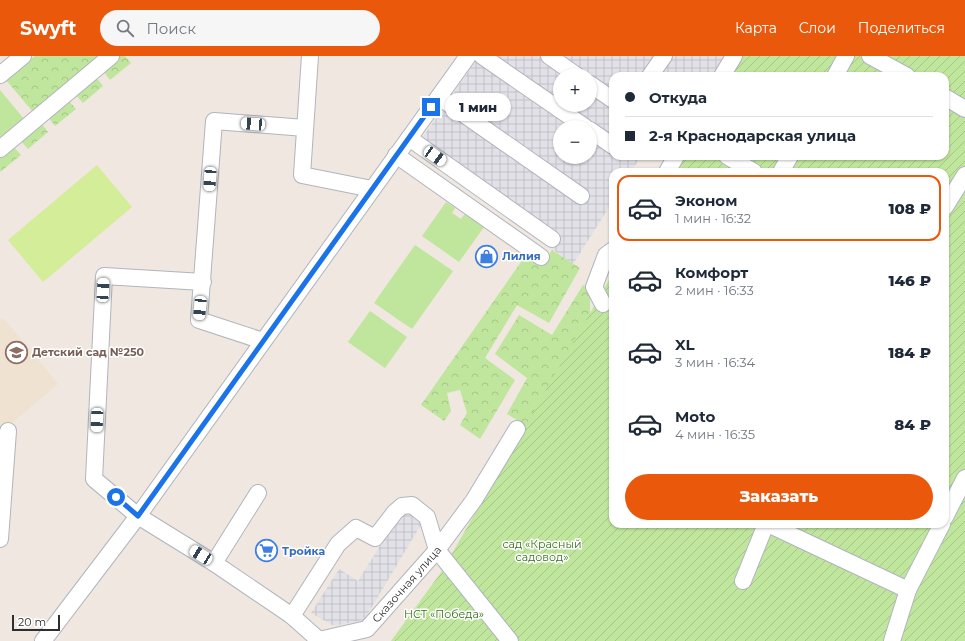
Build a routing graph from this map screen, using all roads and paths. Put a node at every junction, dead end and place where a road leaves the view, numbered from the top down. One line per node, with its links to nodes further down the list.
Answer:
1 (23, 56): 16 (street)
2 (111, 56): 27 (street)
3 (310, 56): 23 (street)
4 (468, 56): 18 (street)
5 (482, 56): 22 (street)
6 (549, 56): 11 (street)
7 (664, 56): 12 (street)
8 (734, 56): 13 (street)
9 (846, 56): 14 (street)
10 (870, 56): 15 (street)
11 (566, 68)
12 (653, 72)
13 (724, 72)
14 (837, 72)
15 (900, 72)
16 (0, 75)
17 (597, 89): 19 (street)
18 (439, 97): 25 (street); 33 (street)
19 (609, 97)
20 (949, 99): 21 (street)
21 (965, 109)
22 (575, 120)
23 (305, 128): 32 (street); 38 (street)
24 (597, 135): 26 (street)
25 (409, 138): 28 (street); 35 (street)
26 (609, 143)
27 (0, 149)
28 (396, 155): 32 (street); 37 (street)
29 (734, 160): 30 (street)
30 (747, 168)
31 (965, 175): 34 (street)
32 (372, 189): 40 (street)
33 (581, 196)
34 (949, 201)
35 (552, 239)
36 (609, 253): 39 (street)
37 (541, 257)
38 (203, 282): 40 (street); 46 (street)
39 (603, 304)
40 (263, 341): 46 (street)
41 (517, 429): 51 (street, Сказочная улица)
42 (8, 431): 50 (street)
43 (965, 478): 45 (street)
44 (258, 493): 52 (street)
45 (949, 509)
46 (138, 516): 52 (street); 57 (street)
47 (765, 528): 53 (street)
48 (776, 528): 54 (street)
49 (940, 528): 54 (street)
50 (0, 539)
51 (437, 550): 55 (street); 56 (street, Сказочная улица); 58 (street)
52 (214, 563): 55 (street)
53 (743, 581)
54 (908, 590): 59 (street)
55 (292, 616): 56 (street)
56 (320, 640)
57 (43, 641)
58 (510, 641)
59 (892, 641)

